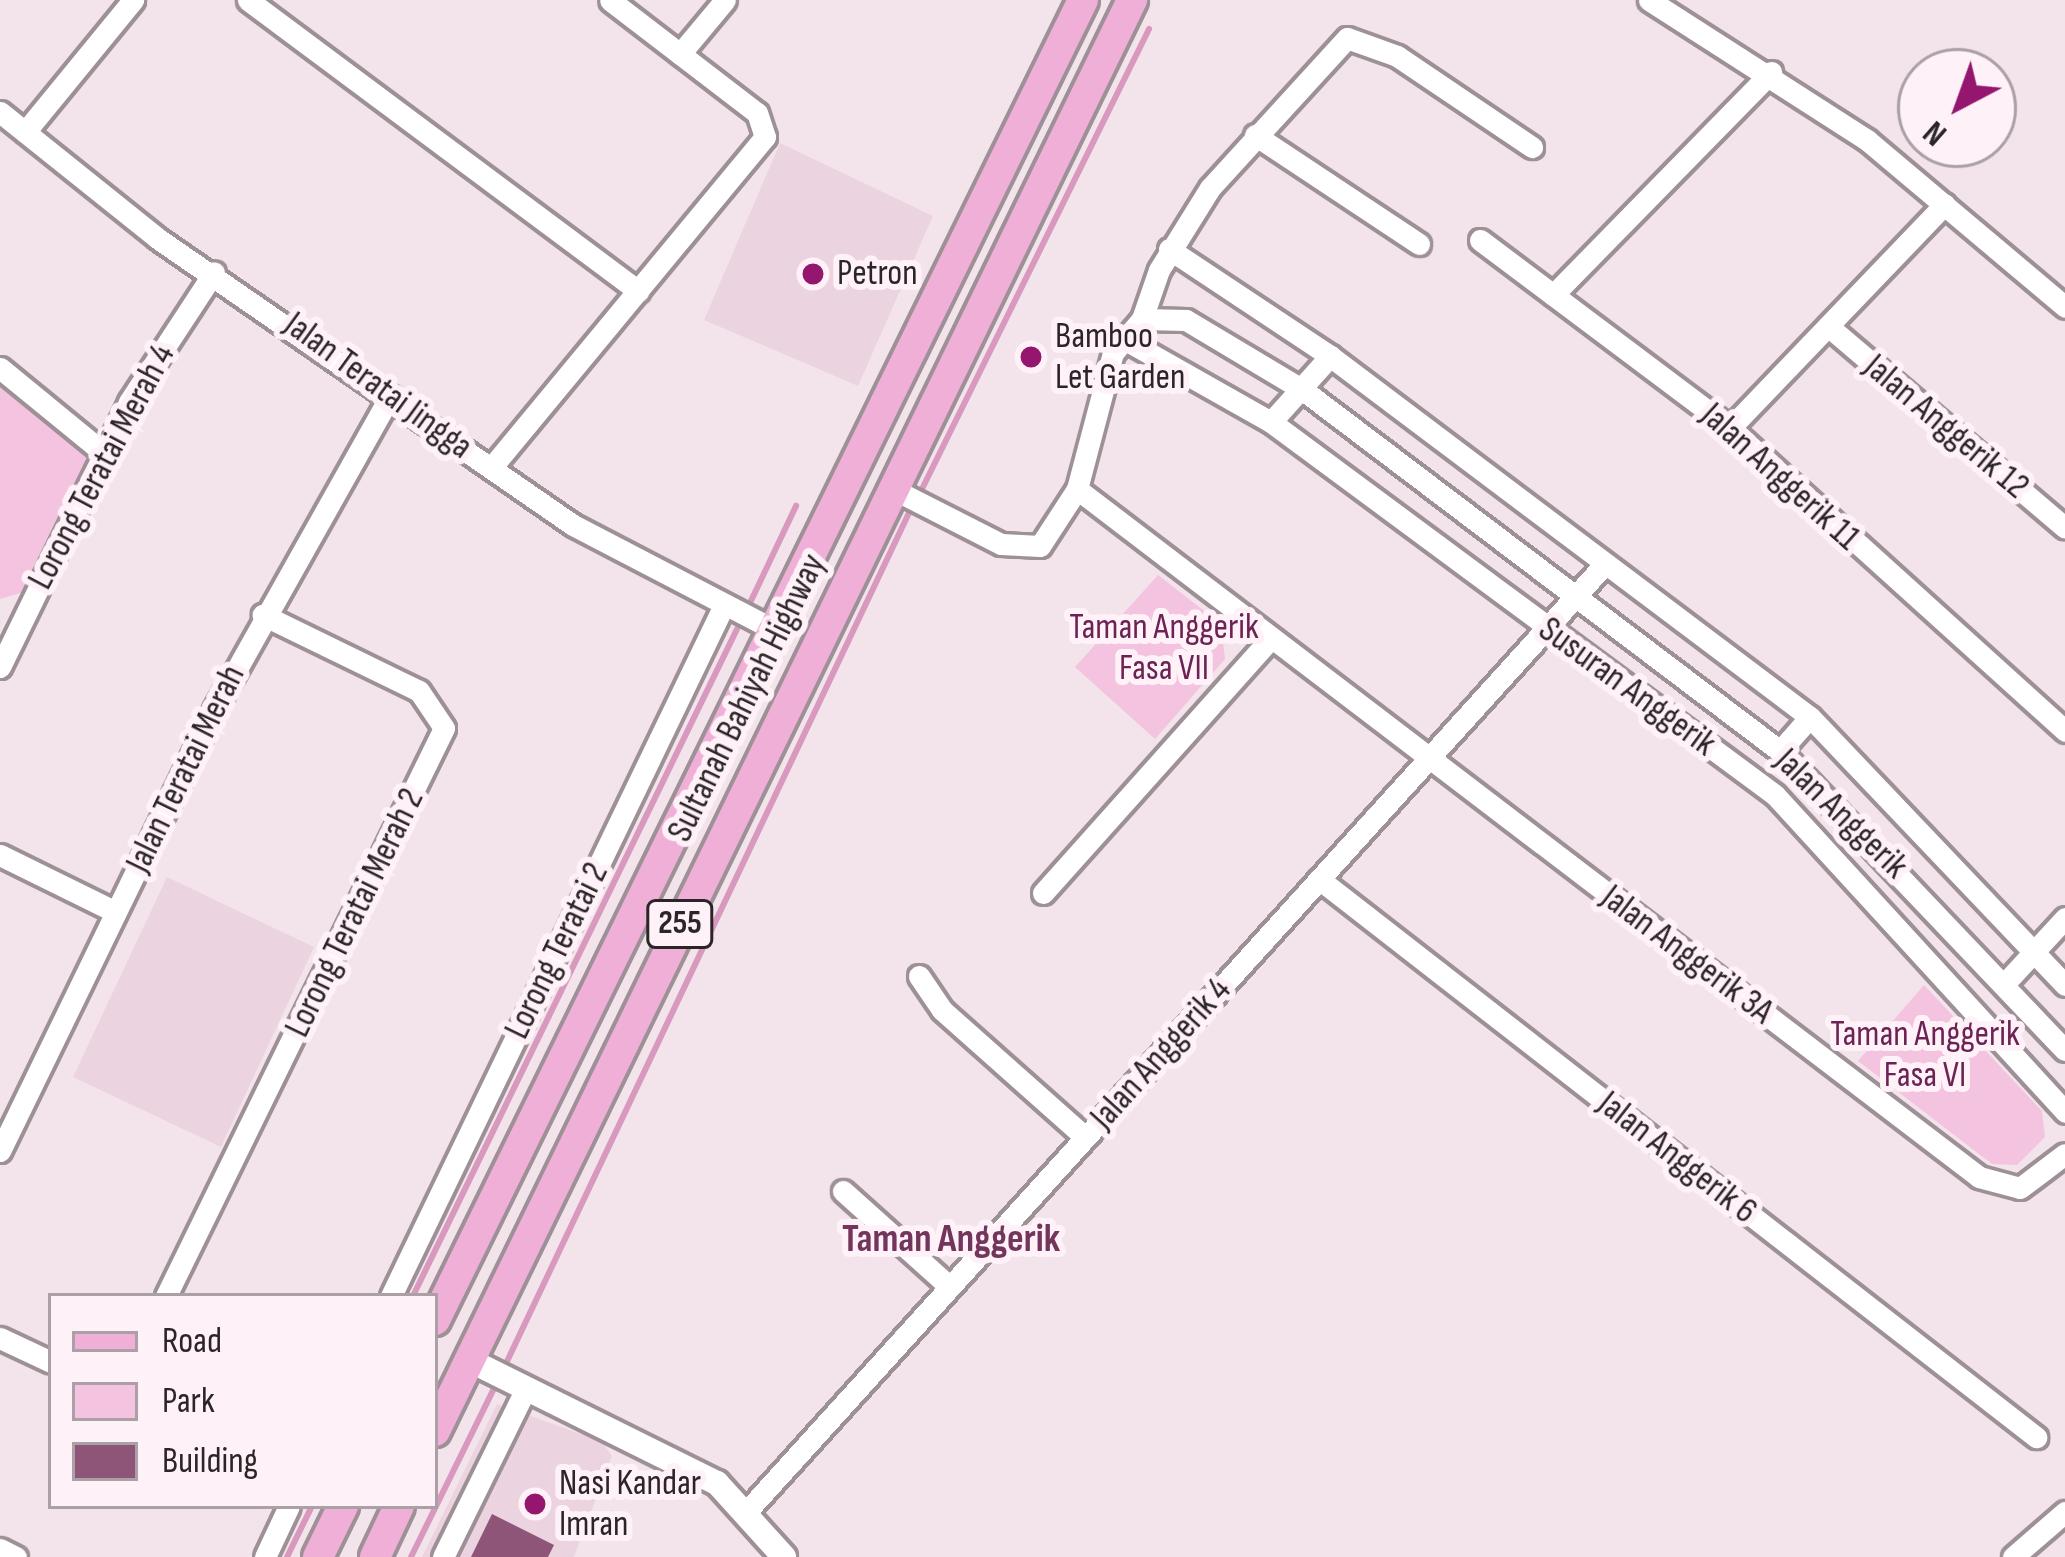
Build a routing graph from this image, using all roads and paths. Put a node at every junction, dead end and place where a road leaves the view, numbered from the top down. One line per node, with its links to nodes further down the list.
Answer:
1 (133, 0): 12 (street)
2 (248, 0): 22 (street)
3 (610, 0): 8 (street)
4 (725, 0): 8 (street)
5 (1083, 0): 15 (main road, Sultanah Bahiyah Highway / 255)
6 (1132, 0): 10 (main road, Sultanah Bahiyah Highway / 255)
7 (1648, 0): 9 (street)
8 (680, 54): 22 (street)
9 (1771, 72): 16 (street); 23 (street)
10 (1085, 94): 15 (main road); 20 (main road, Sultanah Bahiyah Highway / 255)
11 (0, 112): 12 (street, Jalan Teratai Jingga)
12 (25, 132): 21 (street, Jalan Teratai Jingga)
13 (1255, 135): 14 (street); 18 (street); 19 (street)
14 (1532, 147)
15 (983, 202): 36 (main road, Sultanah Bahiyah Highway / 255)
16 (1945, 204): 24 (street); 26 (street)
17 (1480, 240): 23 (street, Jalan Anggerik 11)
18 (1419, 244)
19 (1169, 249): 25 (street); 28 (street)
20 (1007, 258): 36 (main road); 37 (main road, Sultanah Bahiyah Highway / 255)
21 (214, 272): 31 (street, Jalan Teratai Jingga); 34 (street, Lorong Teratai Merah 4)
22 (639, 290): 35 (street)
23 (1553, 295): 33 (street, Jalan Anggerik 11)
24 (2065, 307)
25 (1142, 319): 27 (street); 30 (street, Jalan Anggerik)
26 (1828, 326): 33 (street); 39 (street, Jalan Anggerik 12)
27 (1124, 339): 32 (street, Susuran Anggerik); 38 (street)
28 (1330, 356): 30 (street); 40 (street)
29 (0, 368): 34 (street)
30 (1303, 390): 32 (street); 41 (street, Jalan Anggerik)
31 (391, 396): 35 (street, Jalan Teratai Jingga); 43 (street, Jalan Teratai Merah)
32 (1271, 422): 44 (street, Susuran Anggerik)
33 (1730, 428): 50 (street, Jalan Anggerik 11)
34 (104, 452): 47 (street, Lorong Teratai Merah 4)
35 (491, 468): 42 (street, Jalan Teratai Jingga)
36 (855, 470): 45 (main road, Sultanah Bahiyah Highway / 255)
37 (891, 488): 38 (street); 74 (main road, Sultanah Bahiyah Highway / 255)
38 (1077, 489): 46 (street)
39 (2065, 528)
40 (1603, 566): 41 (street, Jalan Anggerik 4); 49 (street)
41 (1574, 598): 44 (street, Jalan Anggerik 4); 51 (street, Jalan Anggerik)
42 (724, 605): 45 (street, Jalan Teratai Jingga); 70 (street, Lorong Teratai 2)
43 (263, 615): 56 (street, Jalan Teratai Merah); 69 (street, Lorong Teratai Merah 2)
44 (1546, 629): 52 (street, Jalan Anggerik 4); 63 (street, Susuran Anggerik)
45 (775, 630): 71 (main road, Sultanah Bahiyah Highway / 255)
46 (1271, 638): 52 (street); 55 (street)
47 (6, 639): 48 (street, Lorong Teratai Merah 4)
48 (0, 667)
49 (1810, 717): 51 (street); 58 (street)
50 (2065, 731)
51 (1780, 751): 60 (street, Jalan Anggerik)
52 (1429, 758): 54 (street, Jalan Anggerik 4); 66 (street, Jalan Anggerik 3A)
53 (0, 855): 56 (street)
54 (1319, 879): 64 (street, Jalan Anggerik 4); 77 (street, Jalan Anggerik 6)
55 (1043, 893)
56 (116, 911): 65 (street, Jalan Teratai Merah)
57 (2065, 918): 58 (street)
58 (2035, 951): 60 (street); 61 (street)
59 (919, 976): 64 (street)
60 (2006, 982): 62 (street, Jalan Anggerik)
61 (2065, 985)
62 (2065, 1050)
63 (2065, 1112)
64 (1085, 1137): 68 (street, Jalan Anggerik 4)
65 (0, 1151)
66 (2065, 1154)
67 (843, 1191): 68 (street)
68 (949, 1286): 81 (street, Jalan Anggerik 4)
69 (167, 1293)
70 (392, 1293)
71 (438, 1314)
72 (0, 1338): 73 (street)
73 (48, 1361)
74 (479, 1365): 75 (street); 76 (main road, Sultanah Bahiyah Highway / 255)
75 (520, 1385): 81 (street); 88 (street)
76 (438, 1426)
77 (2036, 1437)
78 (288, 1509): 85 (street)
79 (342, 1509): 86 (main road)
80 (398, 1509): 87 (main road)
81 (748, 1511): 89 (street)
82 (2065, 1512): 90 (street)
83 (0, 1550): 84 (street)
84 (16, 1557)
85 (265, 1557)
86 (318, 1557)
87 (375, 1557)
88 (443, 1557)
89 (784, 1557)
90 (2013, 1557)

